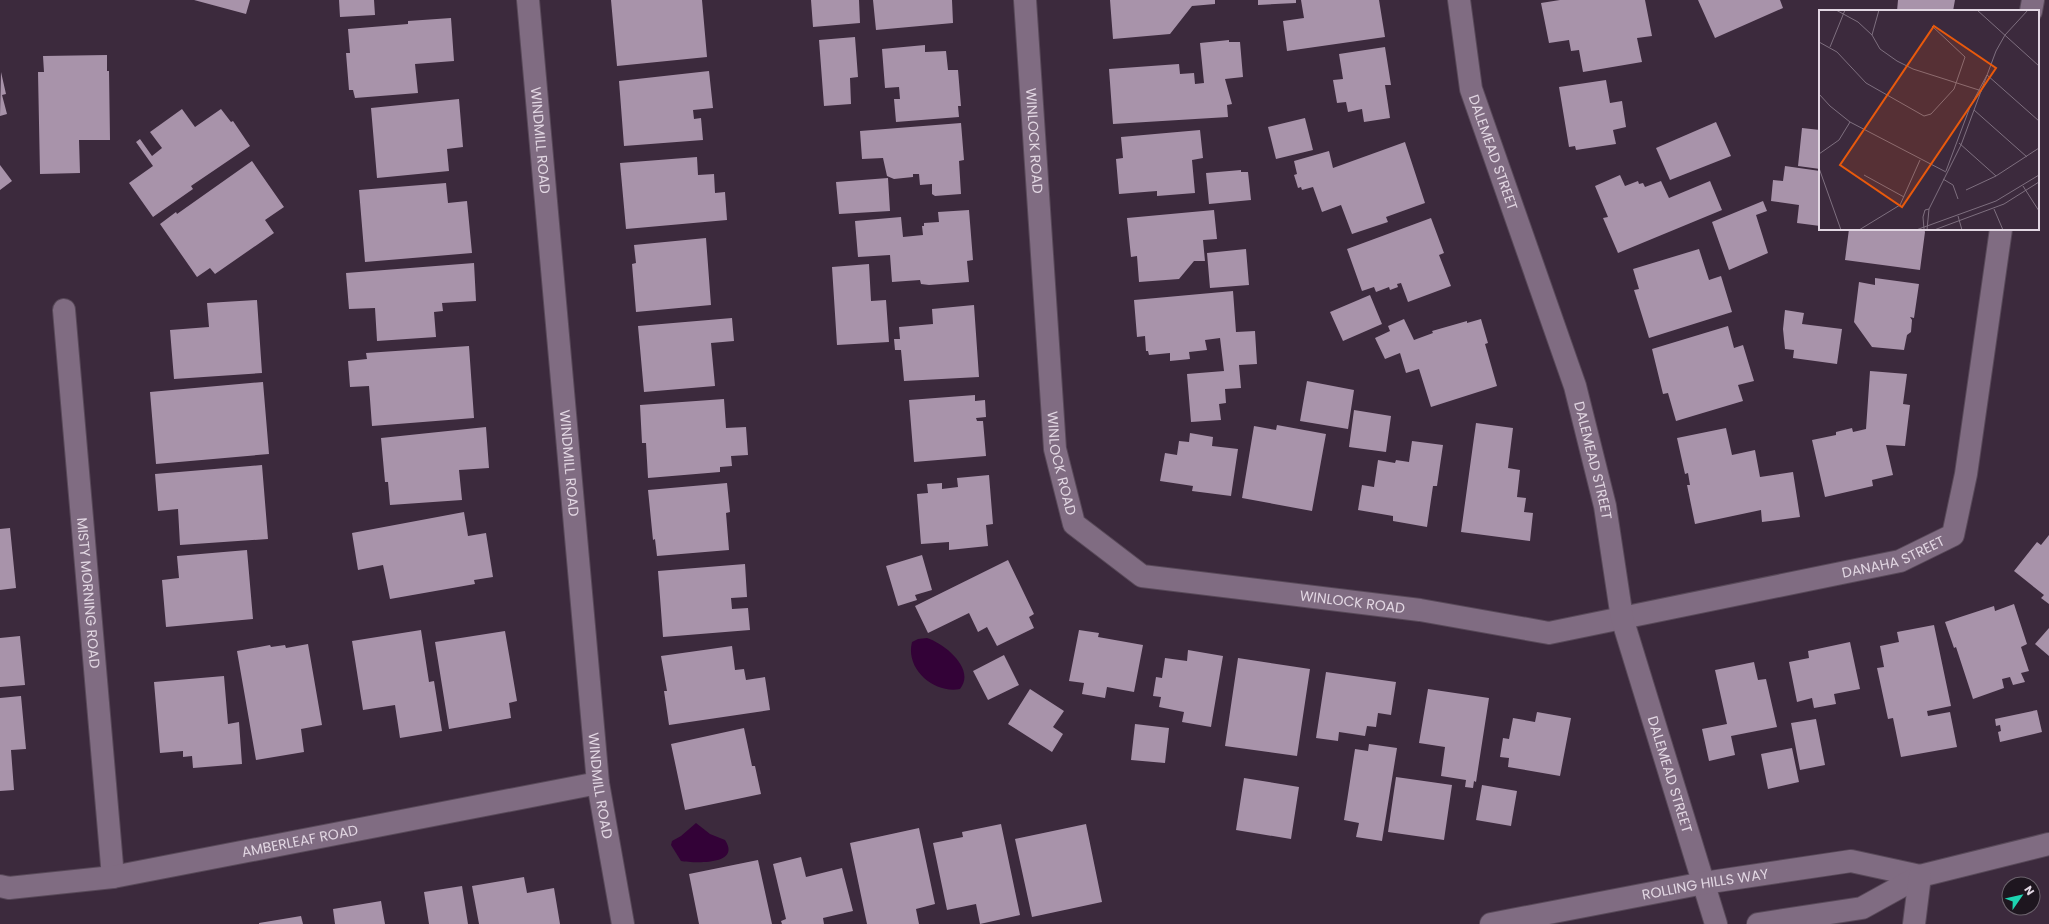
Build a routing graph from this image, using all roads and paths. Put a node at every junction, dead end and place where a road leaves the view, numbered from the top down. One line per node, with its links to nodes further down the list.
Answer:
1 (528, 0): 9 (street, WINDMILL ROAD)
2 (1025, 0): 8 (street, WINLOCK ROAD)
3 (1459, 0): 8 (street, DALEMEAD STREET)
4 (2033, 0): 5 (street)
5 (2031, 10)
6 (2001, 230): 8 (street, DANAHA STREET)
7 (64, 310): 12 (street, MISTY MORNING ROAD)
8 (1622, 618): 13 (street, DALEMEAD STREET)
9 (598, 783): 12 (street, AMBERLEAF ROAD); 15 (street, WINDMILL ROAD)
10 (2049, 844): 11 (street, ROLLING HILLS WAY)
11 (1920, 876): 13 (street, ROLLING HILLS WAY); 18 (street, ROLLING HILLS WAY); 19 (street)
12 (113, 877): 14 (street, AMBERLEAF ROAD)
13 (1704, 883): 16 (street, ROLLING HILLS WAY); 17 (street, DALEMEAD STREET)
14 (0, 886)
15 (623, 924)
16 (1490, 924)
17 (1716, 924)
18 (1758, 924)
19 (1914, 924)

